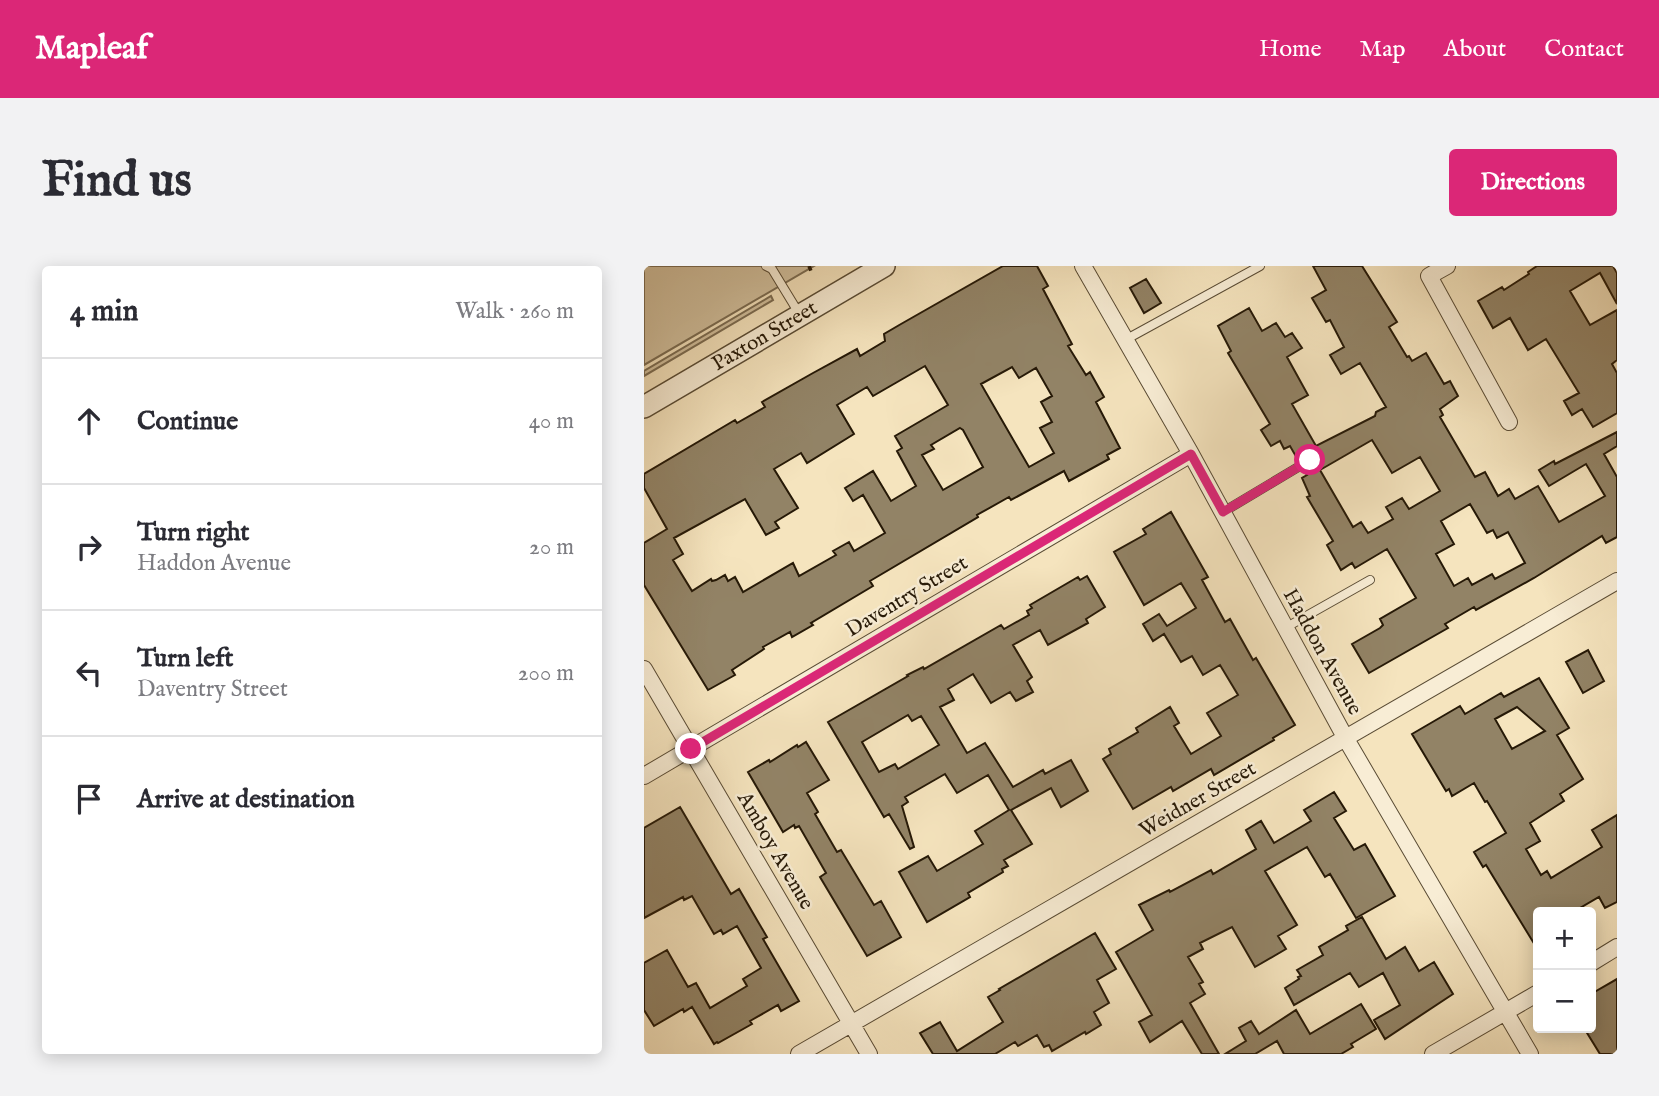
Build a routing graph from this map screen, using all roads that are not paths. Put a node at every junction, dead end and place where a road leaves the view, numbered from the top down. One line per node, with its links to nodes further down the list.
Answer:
1 (766, 266): 6 (lane)
2 (884, 266): 6 (street, Paxton Street)
3 (1083, 266): 7 (street, Haddon Avenue)
4 (1261, 266): 7 (lane)
5 (1447, 266): 9 (street)
6 (800, 316): 8 (street, Paxton Street)
7 (1125, 340): 10 (street, Haddon Avenue)
8 (644, 407)
9 (1509, 422)
10 (1191, 454): 12 (street, Haddon Avenue); 18 (street, Daventry Street)
11 (1310, 460): 12 (lane)
12 (1223, 512): 15 (street, Haddon Avenue)
13 (1370, 580): 15 (lane)
14 (1617, 581): 17 (street, Weidner Street)
15 (1285, 628): 17 (street, Haddon Avenue)
16 (644, 669): 18 (street, Amboy Avenue)
17 (1346, 739): 23 (street, Haddon Avenue); 24 (street, Weidner Street)
18 (691, 749): 19 (street, Daventry Street); 24 (street, Amboy Avenue)
19 (644, 776)
20 (1617, 947): 21 (street)
21 (1596, 960)
22 (1533, 996): 23 (street)
23 (1506, 1012): 27 (street); 28 (street, Haddon Avenue)
24 (851, 1023): 25 (street, Weidner Street); 26 (street, Amboy Avenue)
25 (799, 1054)
26 (869, 1054)
27 (1433, 1054)
28 (1530, 1054)

